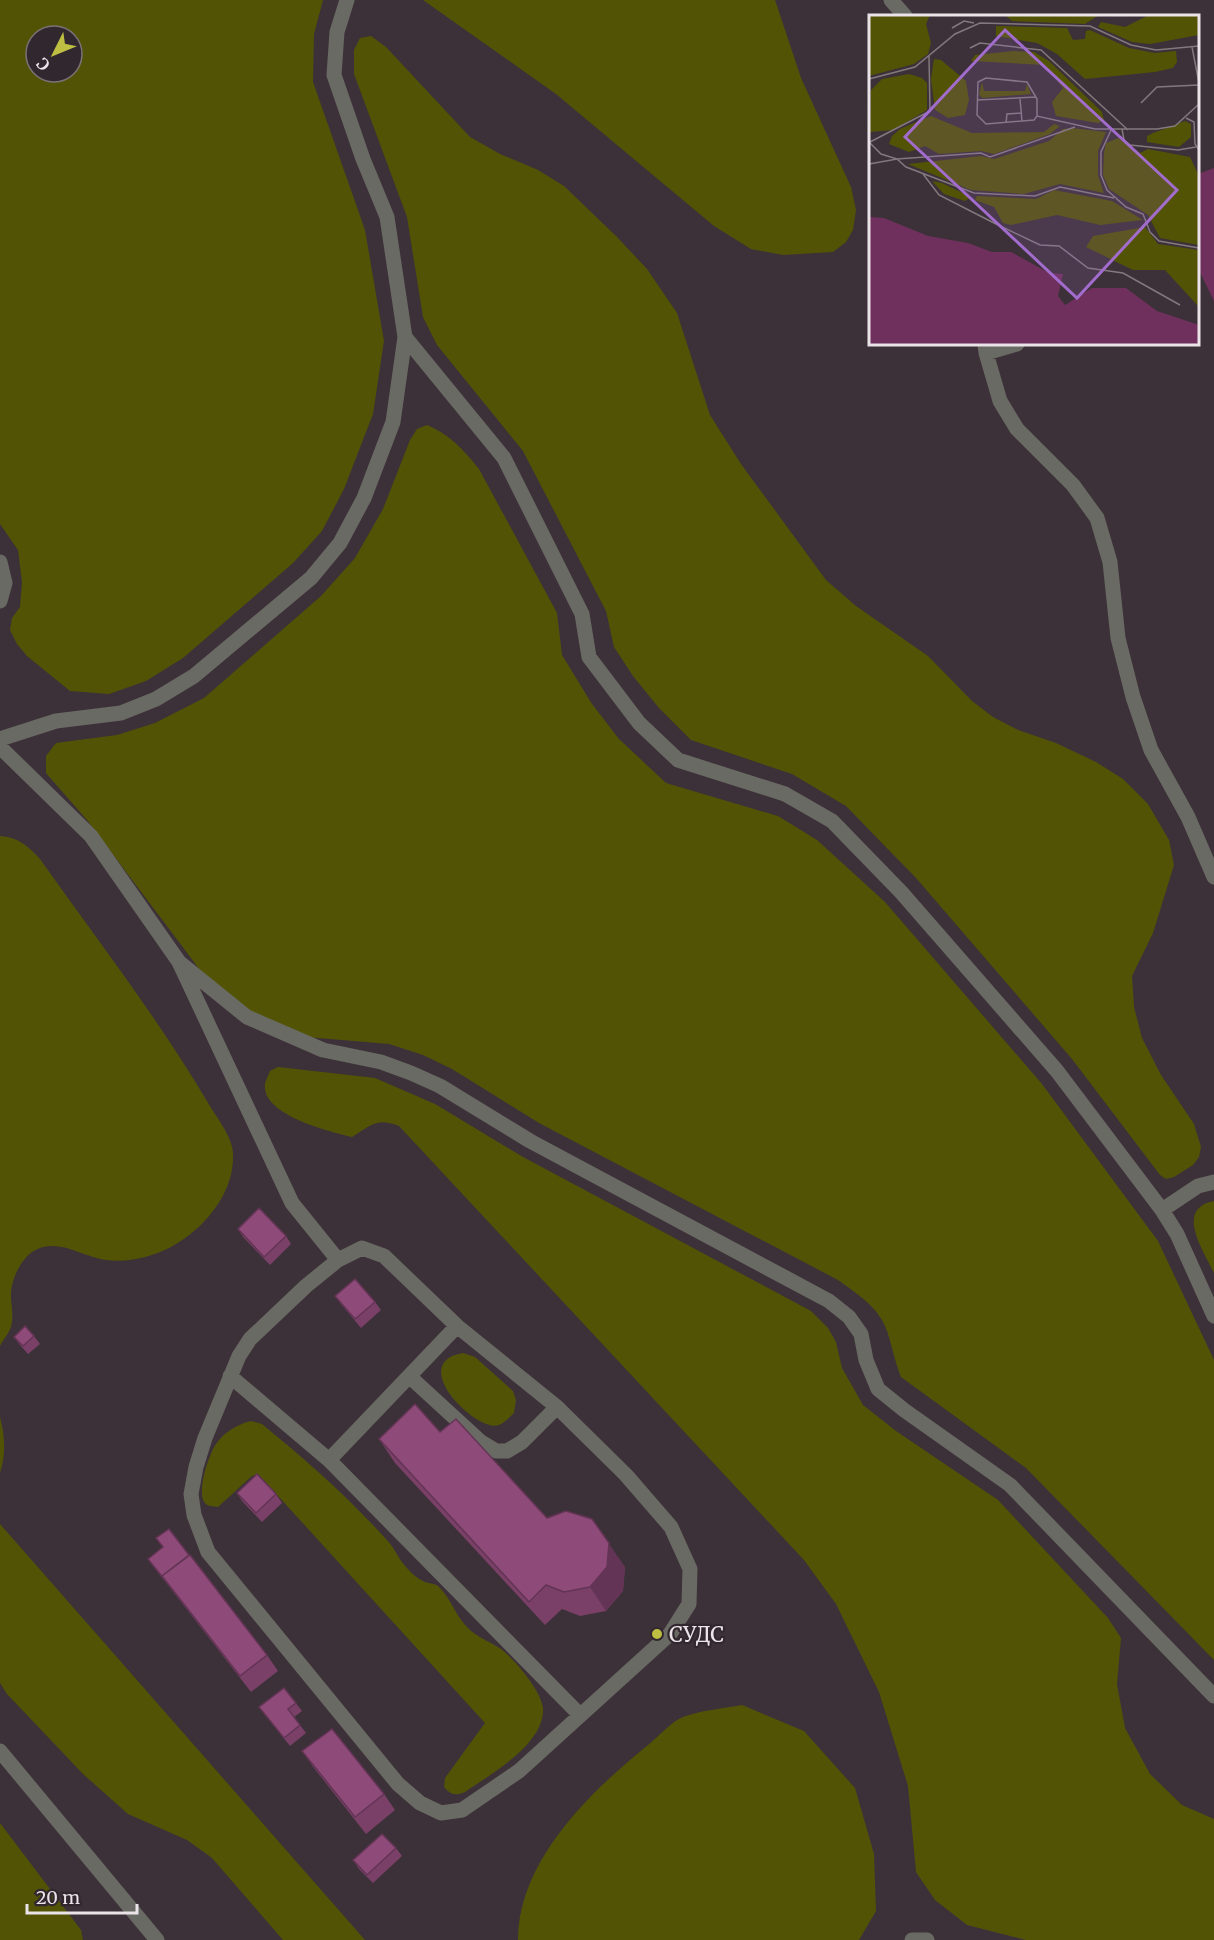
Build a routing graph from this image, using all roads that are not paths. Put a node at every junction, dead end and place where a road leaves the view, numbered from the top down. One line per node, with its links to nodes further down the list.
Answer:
1 (347, 0): 4 (lane)
2 (891, 0): 3 (lane)
3 (904, 15)
4 (405, 337): 9 (lane); 14 (lane)
5 (1009, 345): 6 (lane)
6 (986, 348): 11 (lane)
7 (0, 562): 8 (lane)
8 (0, 601)
9 (0, 739)
10 (0, 747): 12 (lane)
11 (1214, 877)
12 (179, 962): 15 (lane); 22 (lane)
13 (1214, 1182): 14 (lane)
14 (1162, 1210): 16 (lane)
15 (338, 1260): 17 (lane); 18 (lane)
16 (1214, 1316)
17 (457, 1326): 19 (lane); 20 (lane)
18 (230, 1376): 21 (lane); 23 (lane)
19 (409, 1376): 20 (lane); 21 (lane)
20 (557, 1407): 23 (lane)
21 (329, 1460): 23 (lane)
22 (1214, 1696)
23 (579, 1714)
24 (0, 1751): 25 (lane)
25 (157, 1940)
26 (912, 1940): 27 (lane)
27 (927, 1940)

